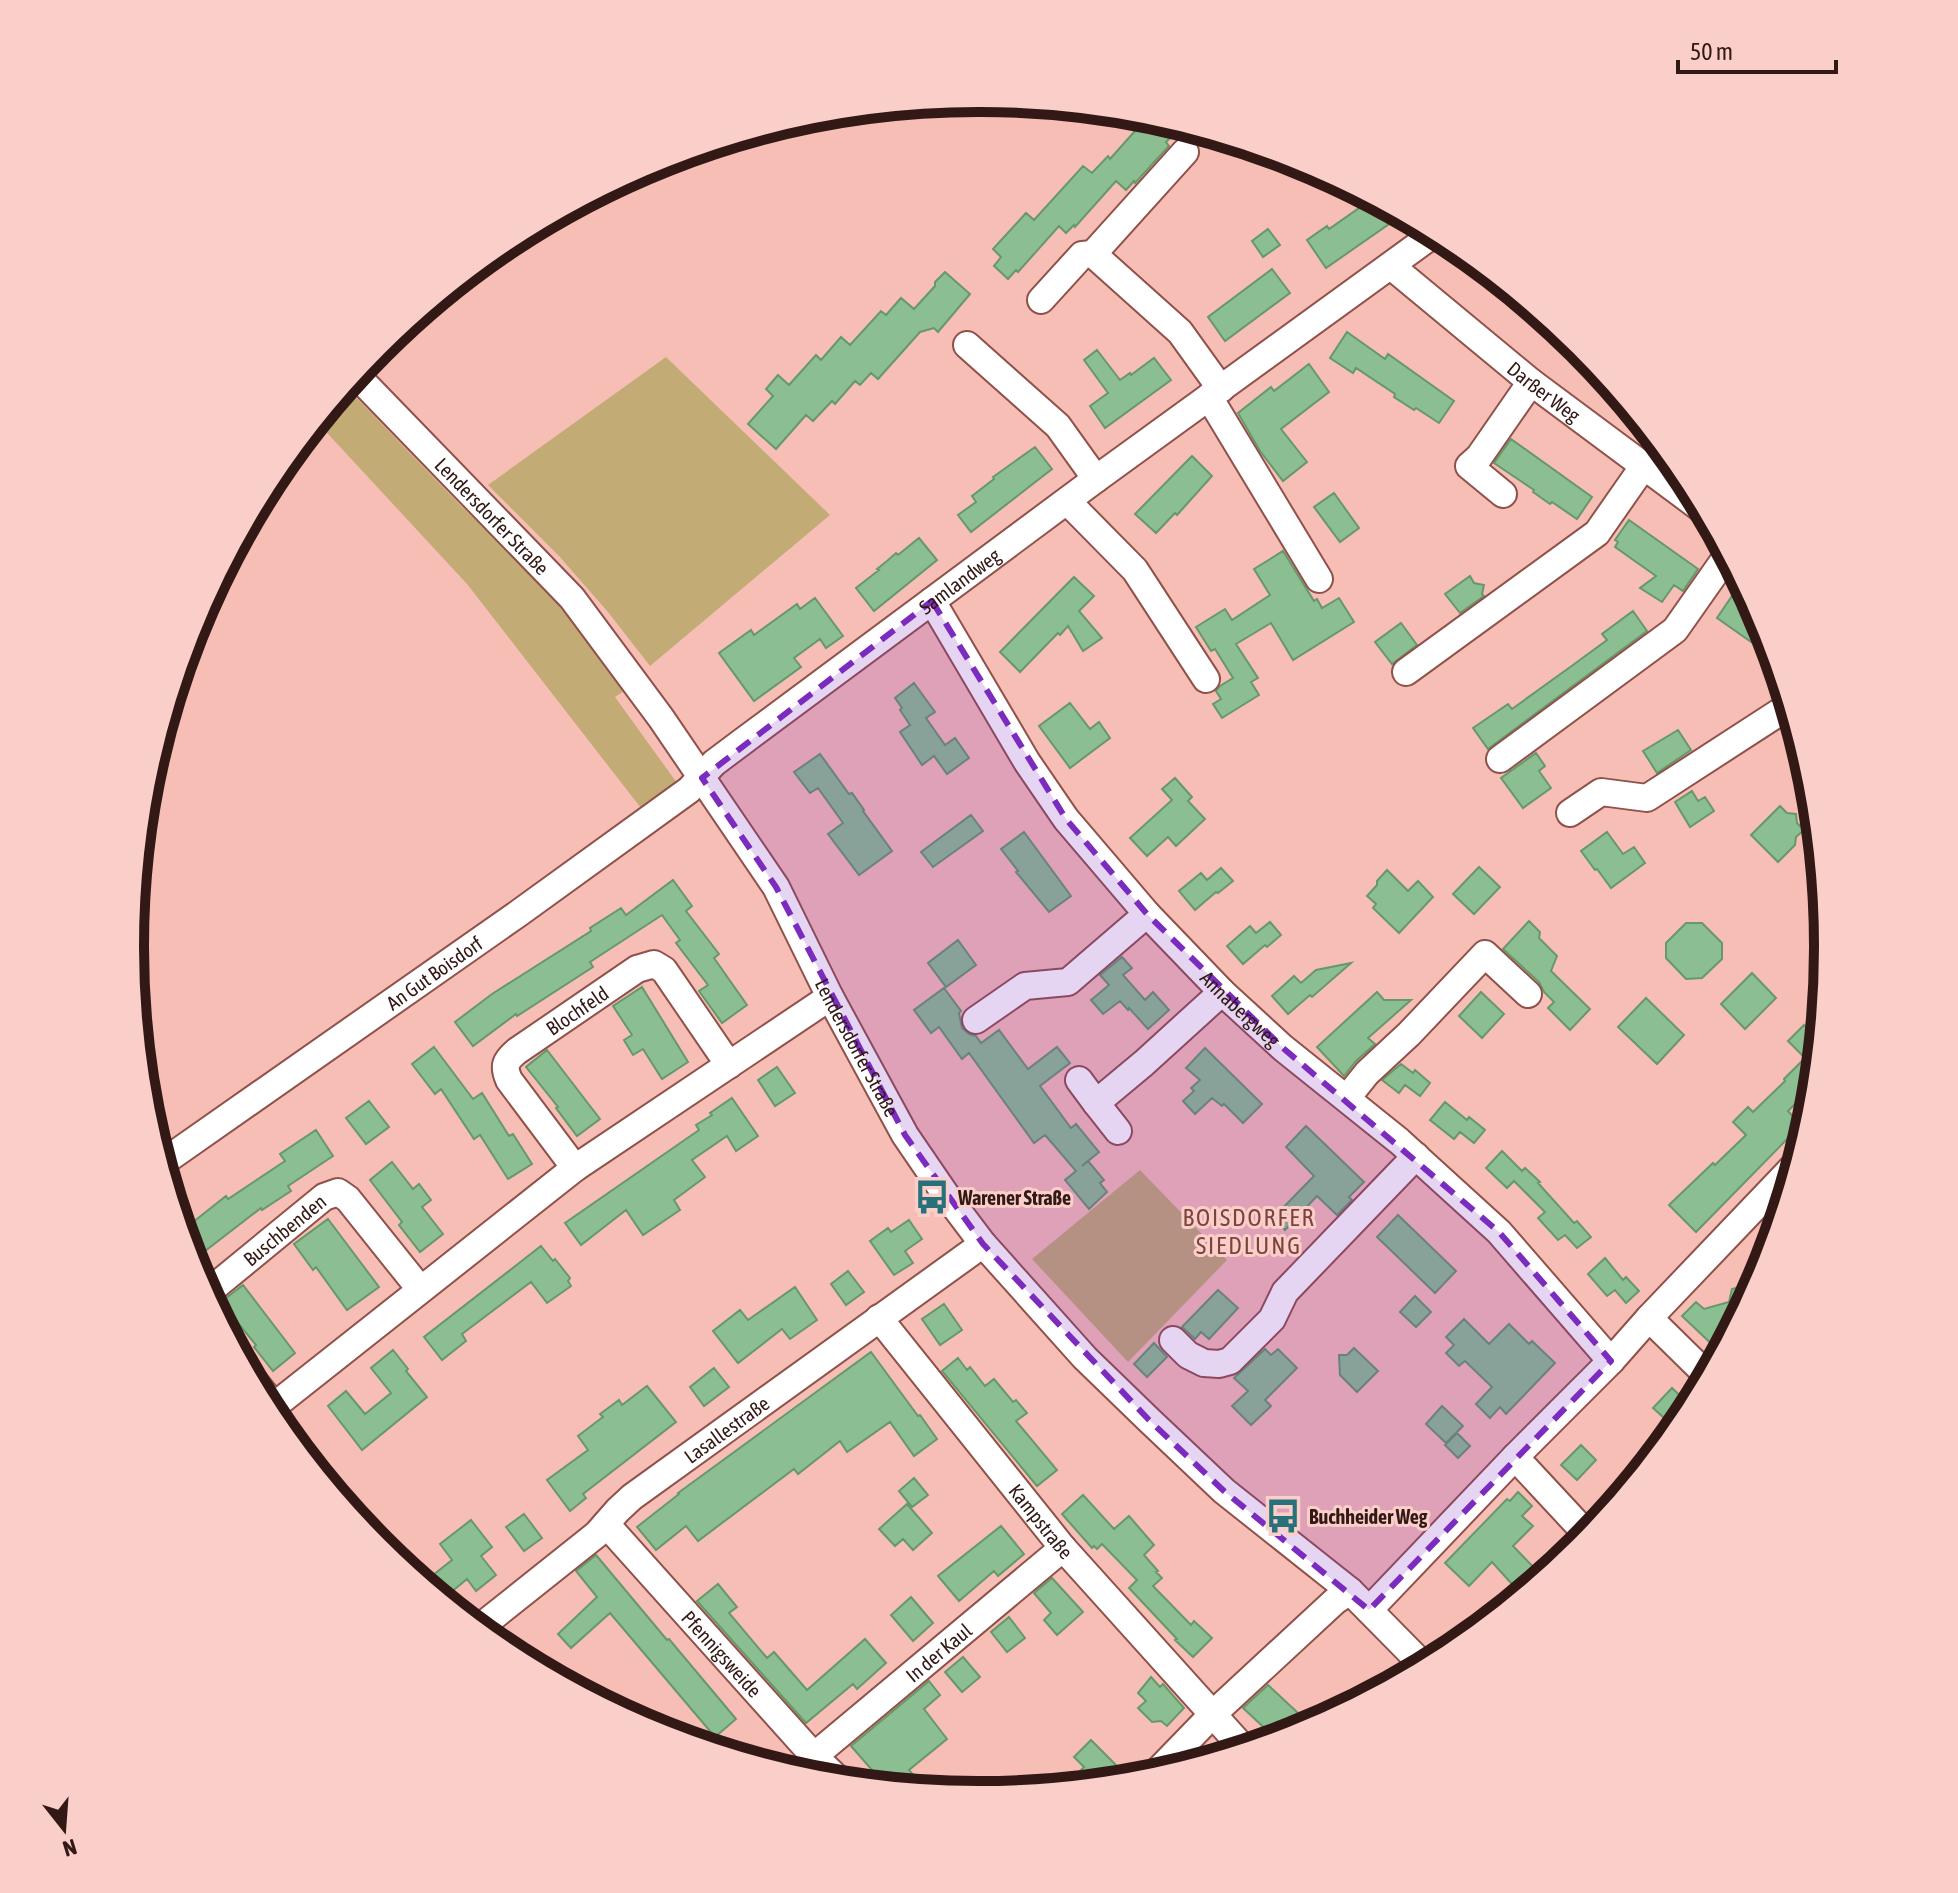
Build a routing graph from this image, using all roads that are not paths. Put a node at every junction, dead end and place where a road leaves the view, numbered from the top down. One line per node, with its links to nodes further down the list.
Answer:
1 (1185, 152): 3 (street)
2 (1424, 241): 4 (street, Samlandweg)
3 (1093, 254): 5 (street); 9 (street)
4 (1391, 266): 7 (street, Darßer Weg); 9 (street, Samlandweg)
5 (1041, 300)
6 (967, 345): 11 (street)
7 (1531, 382): 10 (street, Darßer Weg); 13 (street)
8 (364, 383): 22 (street, Lendersdorfer Straße)
9 (1215, 393): 11 (street, Samlandweg); 16 (street)
10 (1643, 467): 12 (street, Darßer Weg); 18 (street)
11 (1096, 479): 14 (street, Samlandweg)
12 (1679, 493)
13 (1503, 494)
14 (1067, 501): 17 (street, Samlandweg); 19 (street)
15 (1721, 565): 21 (street)
16 (1319, 579)
17 (932, 601): 22 (street, Samlandweg); 24 (street, Annabergweg)
18 (1406, 672)
19 (1206, 679)
20 (1779, 712): 23 (street)
21 (1500, 759)
22 (702, 778): 27 (street, Lendersdorfer Straße); 34 (street, An Gut Boisdorf)
23 (1570, 813)
24 (1147, 914): 25 (street, Annabergweg); 28 (street)
25 (1222, 992): 31 (street, Annabergweg); 32 (street)
26 (1528, 994): 31 (street)
27 (830, 997): 29 (street); 38 (street, Lendersdorfer Straße)
28 (976, 1020)
29 (729, 1065): 36 (street); 36 (street, Blochfeld)
30 (1079, 1080): 32 (street)
31 (1347, 1098): 35 (street, Annabergweg)
32 (1096, 1103): 33 (street)
33 (1118, 1131)
34 (172, 1156)
35 (1416, 1156): 43 (street); 44 (street, Annabergweg)
36 (575, 1168): 40 (street)
37 (1779, 1182): 42 (street)
38 (983, 1244): 41 (street, Lasallestraße); 51 (street, Lendersdorfer Straße)
39 (217, 1285): 40 (street, Buschbenden)
40 (420, 1289): 46 (street)
41 (879, 1318): 48 (street, Lasallestraße); 50 (street, Kampstraße)
42 (1649, 1318): 44 (street); 45 (street)
43 (1173, 1340)
44 (1611, 1361): 47 (street)
45 (1700, 1368)
46 (280, 1402)
47 (1515, 1457): 49 (street); 52 (street)
48 (606, 1524): 53 (street, Lasallestraße); 57 (street, Pfennigsweide)
49 (1579, 1526)
50 (1063, 1548): 55 (street, Kampstraße); 57 (street, In der Kaul)
51 (1350, 1591): 52 (street, Lendersdorfer Straße); 55 (street)
52 (1369, 1610): 54 (street, Lendersdorfer Straße)
53 (488, 1621)
54 (1415, 1657)
55 (1214, 1713): 56 (street, Kampstraße); 58 (street)
56 (1237, 1740)
57 (814, 1756): 59 (street, Pfennigsweide)
58 (1170, 1759)
59 (825, 1766)

